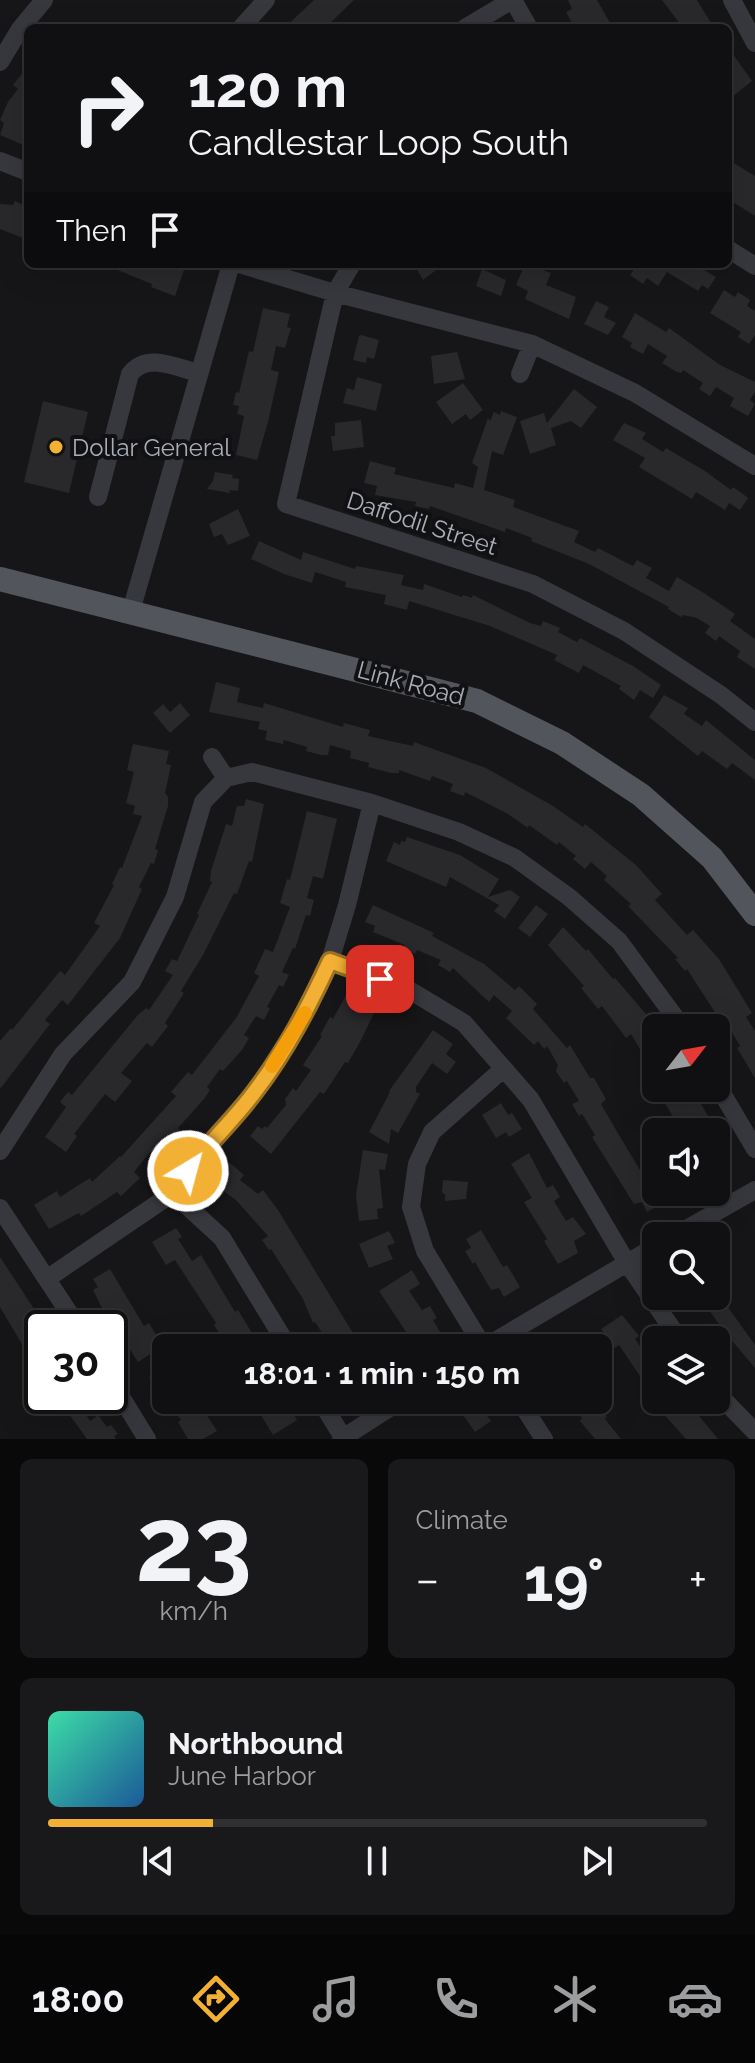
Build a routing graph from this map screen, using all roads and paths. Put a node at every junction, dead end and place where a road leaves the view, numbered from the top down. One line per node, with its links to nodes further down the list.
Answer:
1 (44, 0): 6 (street)
2 (266, 0): 7 (street)
3 (512, 0): 8 (street); 9 (street)
4 (732, 0): 10 (street)
5 (24, 24): 11 (street)
6 (24, 24)
7 (245, 24)
8 (472, 24)
9 (527, 24)
10 (755, 43)
11 (0, 62)
12 (0, 161): 13 (street)
13 (24, 170)
14 (732, 252): 15 (street)
15 (755, 266)
16 (230, 268): 21 (street)
17 (252, 268): 19 (street)
18 (350, 268): 19 (street, Daffodil Street)
19 (335, 293): 20 (street); 27 (street, Daffodil Street)
20 (532, 344): 22 (street); 23 (street)
21 (198, 373): 24 (street); 26 (street)
22 (520, 374)
23 (755, 466)
24 (98, 497)
25 (0, 579): 26 (main road, Link Road)
26 (131, 611): 31 (main road, Link Road)
27 (755, 722)
28 (212, 757): 29 (street)
29 (226, 778): 30 (street); 37 (street)
30 (372, 803): 32 (street); 33 (street)
31 (755, 914)
32 (330, 961): 34 (street); 39 (street)
33 (673, 1014)
34 (503, 1069): 43 (street); 48 (street)
35 (727, 1102): 36 (street)
36 (755, 1149)
37 (0, 1151)
38 (755, 1190): 41 (street)
39 (173, 1193): 44 (street); 47 (street)
40 (0, 1208): 44 (street)
41 (699, 1222)
42 (642, 1254): 43 (street)
43 (627, 1263): 46 (street); 49 (street)
44 (48, 1278): 45 (street)
45 (68, 1310)
46 (670, 1326)
47 (280, 1334)
48 (475, 1334)
49 (508, 1334)
50 (730, 1406): 55 (street)
51 (128, 1408): 56 (street)
52 (328, 1414): 57 (street)
53 (381, 1414): 57 (street)
54 (528, 1414): 58 (street)
55 (755, 1432)
56 (147, 1439)
57 (343, 1439)
58 (544, 1439)

